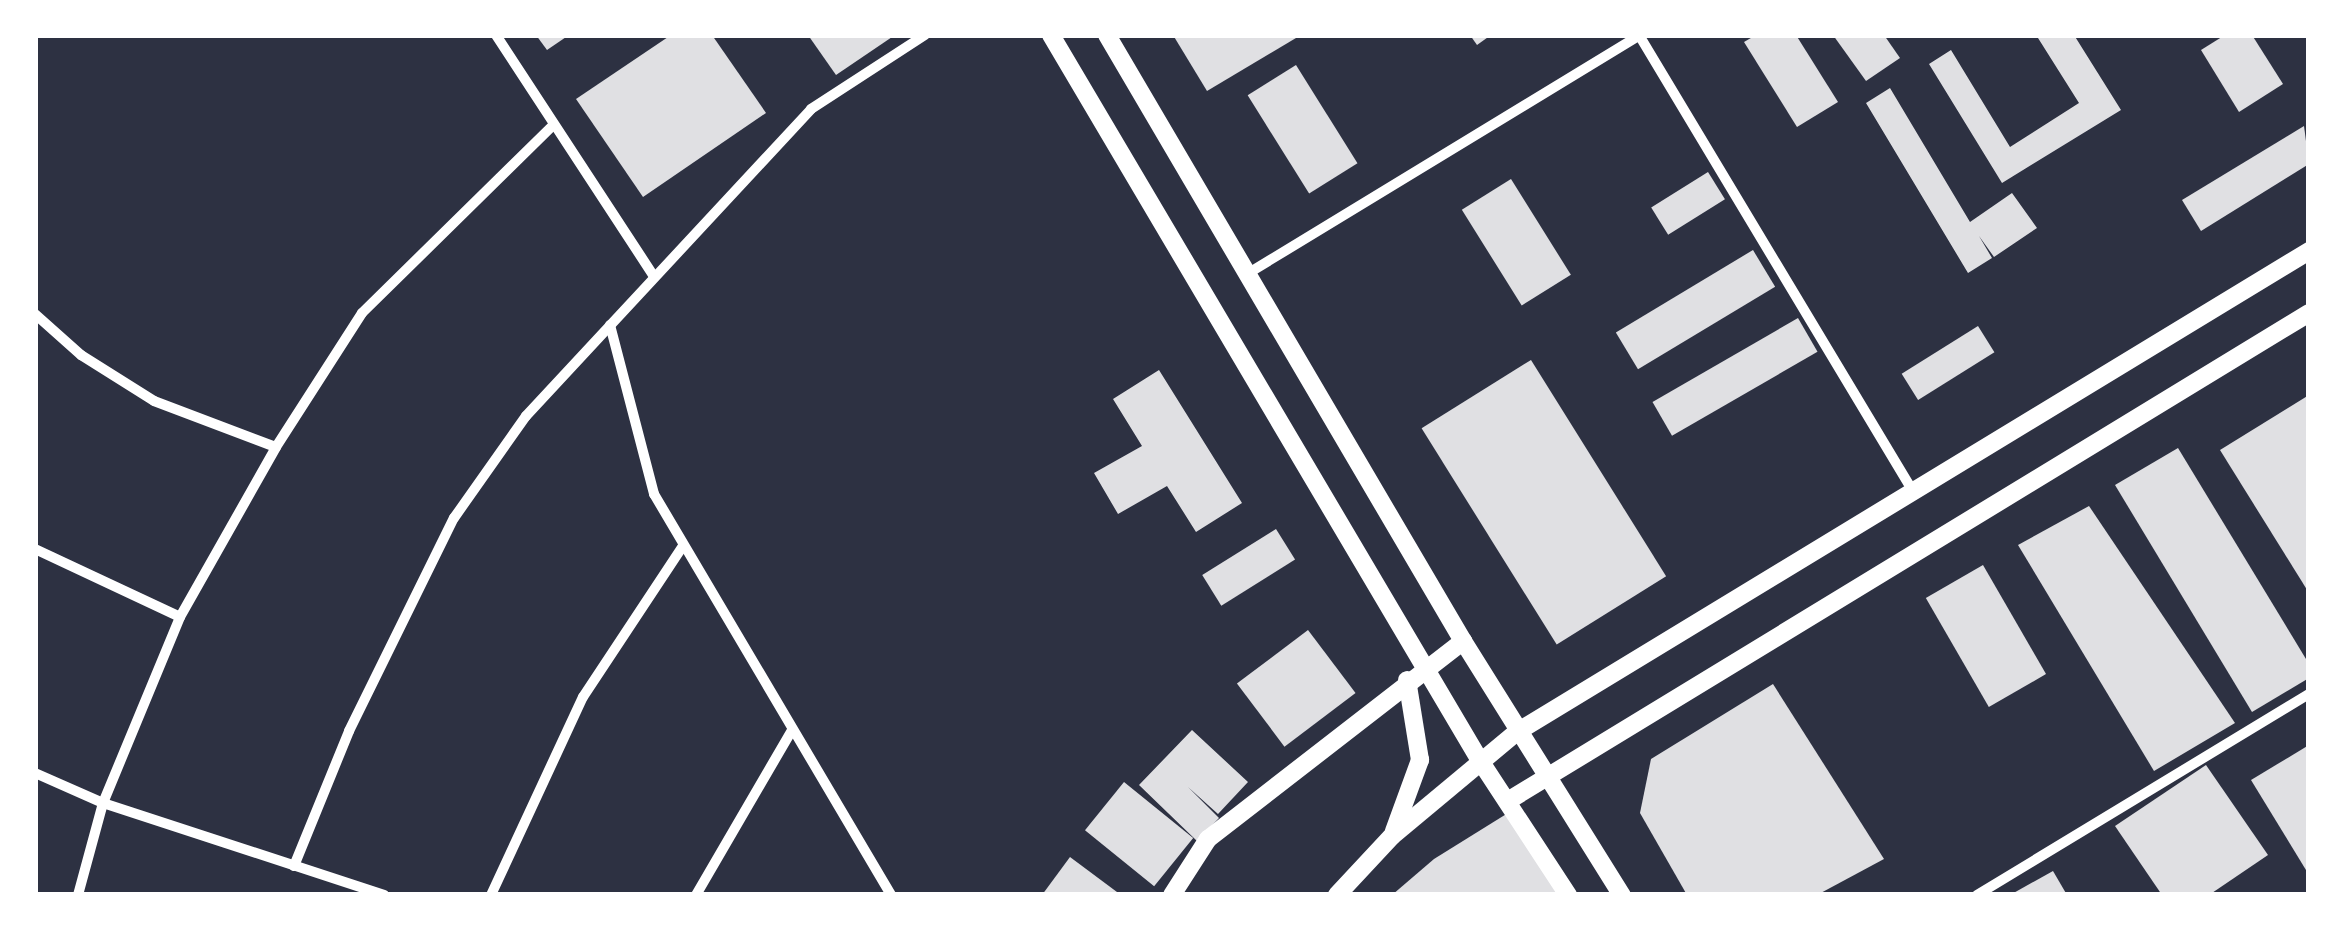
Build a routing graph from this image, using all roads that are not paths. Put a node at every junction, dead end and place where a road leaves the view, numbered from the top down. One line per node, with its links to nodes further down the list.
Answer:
1 (496, 35): 6 (street)
2 (925, 35): 9 (street)
3 (1051, 35): 19 (street)
4 (1107, 35): 8 (street)
5 (1640, 35): 8 (street); 14 (street)
6 (551, 127): 9 (street); 13 (street)
7 (2309, 251): 14 (street)
8 (1247, 274): 18 (street)
9 (653, 275): 12 (street)
10 (2309, 313): 26 (street)
11 (35, 314): 13 (street)
12 (610, 324): 15 (street); 30 (street)
13 (276, 447): 17 (street)
14 (1911, 488): 23 (street)
15 (682, 546): 22 (street); 33 (street)
16 (35, 549): 17 (street)
17 (180, 617): 28 (street)
18 (1463, 641): 19 (street); 23 (street)
19 (1426, 665): 20 (street); 24 (street)
20 (1407, 680): 29 (street); 36 (street)
21 (2309, 694): 40 (street)
22 (792, 730): 34 (street); 35 (street)
23 (1518, 732): 24 (street); 26 (street)
24 (1479, 760): 27 (street); 29 (street)
25 (35, 774): 28 (street)
26 (1552, 776): 27 (street); 39 (street)
27 (1511, 799): 38 (street)
28 (102, 804): 30 (street); 31 (street)
29 (1392, 836): 37 (street)
30 (294, 866): 32 (street)
31 (78, 895)
32 (384, 895)
33 (490, 895)
34 (696, 895)
35 (891, 895)
36 (1172, 895)
37 (1337, 895)
38 (1568, 895)
39 (1622, 895)
40 (1978, 895)

